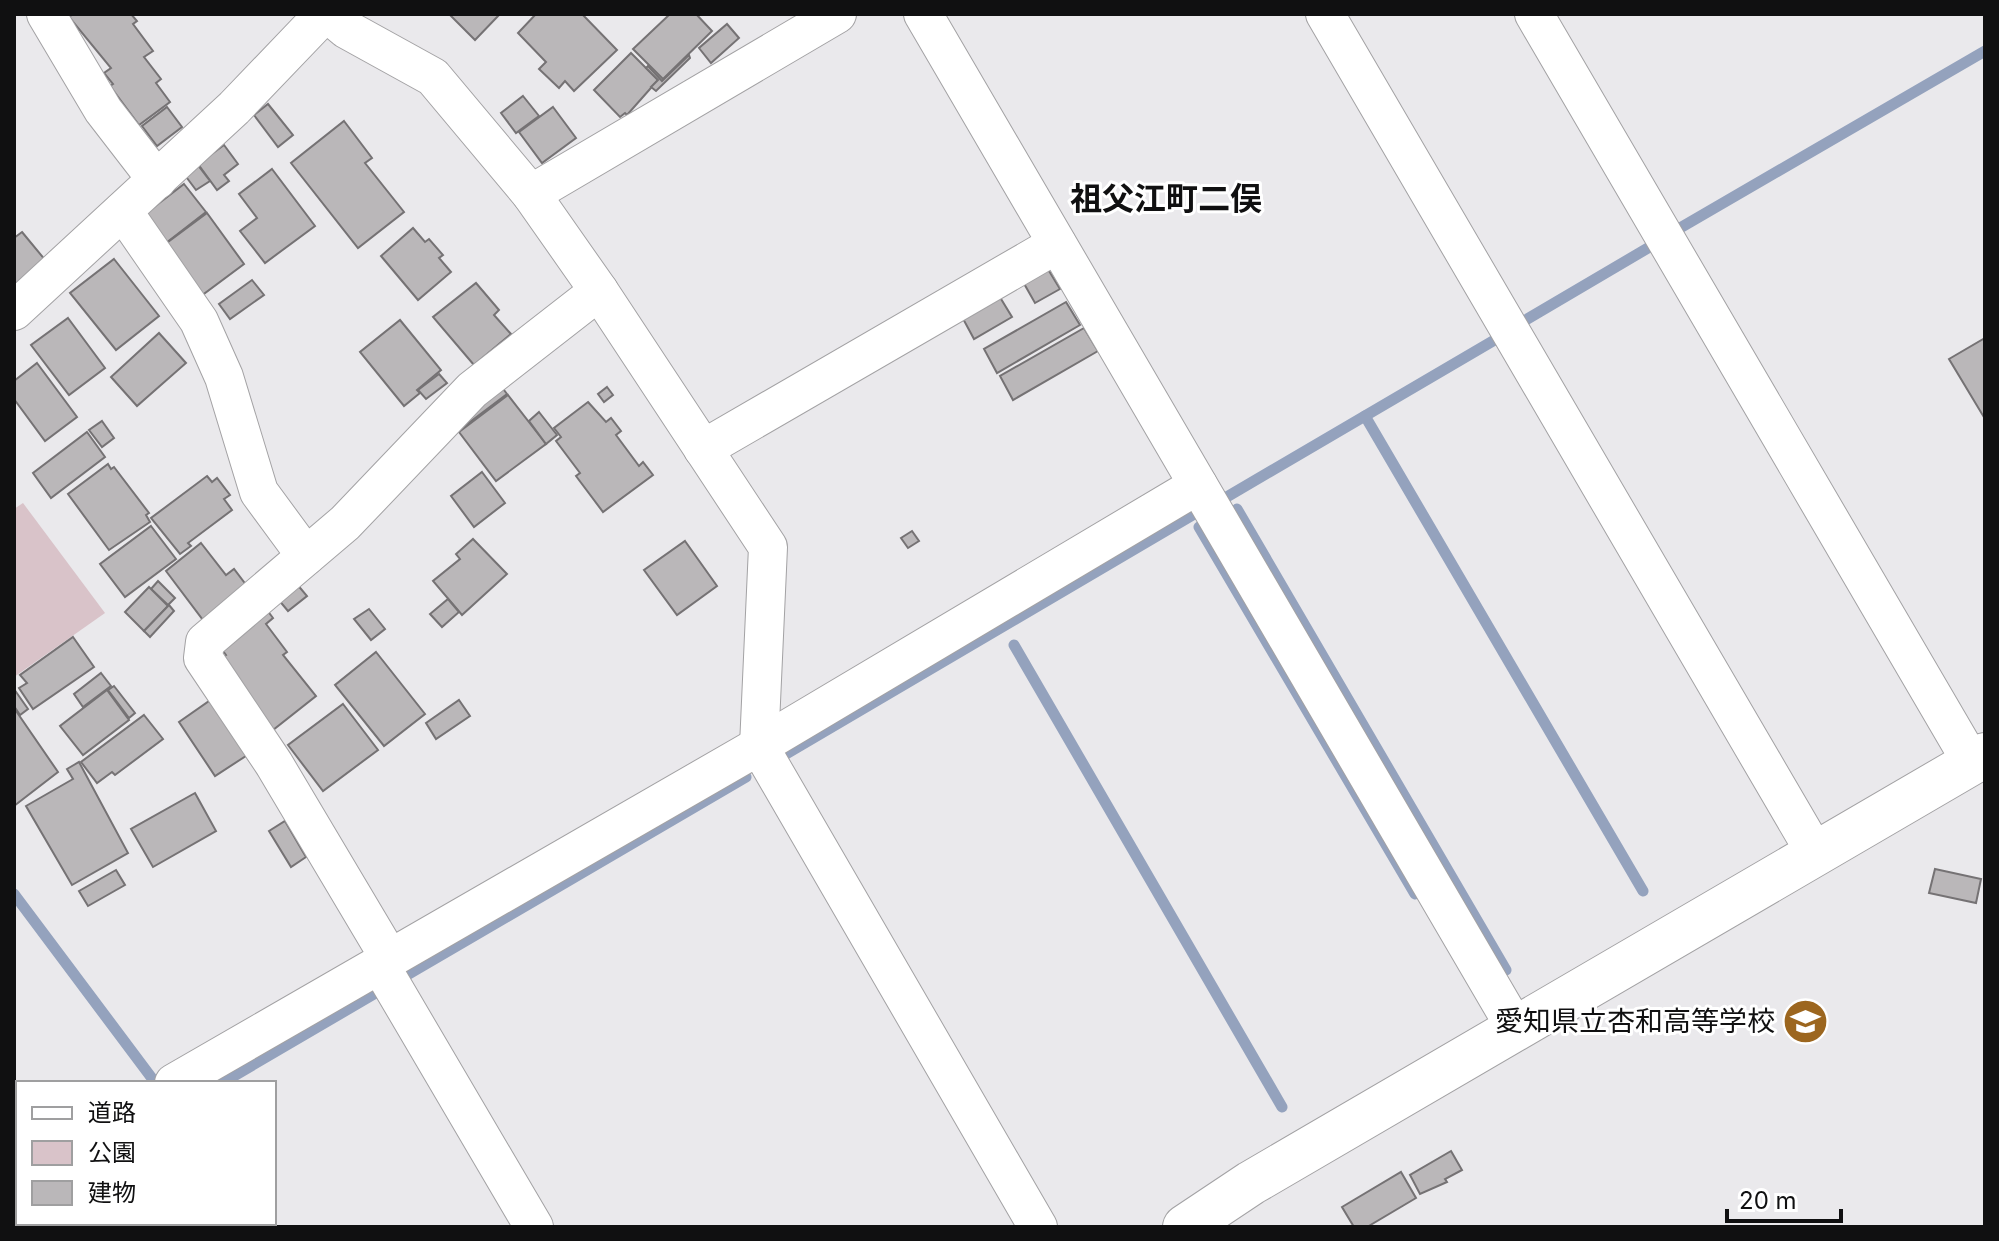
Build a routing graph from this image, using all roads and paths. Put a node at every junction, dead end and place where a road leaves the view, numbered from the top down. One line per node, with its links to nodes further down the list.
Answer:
1 (46, 14): 7 (street)
2 (326, 14): 7 (street); 8 (street)
3 (837, 14): 8 (street)
4 (923, 14): 10 (street)
5 (1325, 14): 18 (street)
6 (1534, 14): 17 (street)
7 (157, 180): 9 (street)
8 (531, 194): 11 (street)
9 (123, 211): 12 (street); 15 (street)
10 (1057, 244): 13 (street); 14 (street)
11 (599, 291): 13 (street); 15 (street)
12 (14, 311)
13 (703, 449): 16 (street)
14 (1198, 485): 16 (street); 20 (street)
15 (306, 556): 19 (street)
16 (759, 746): 19 (street); 23 (street)
17 (1978, 759): 18 (street)
18 (1816, 854): 20 (street)
19 (385, 962): 21 (street); 22 (street)
20 (1516, 1029): 24 (street)
21 (177, 1081)
22 (534, 1227)
23 (1038, 1227)
24 (1185, 1227)

